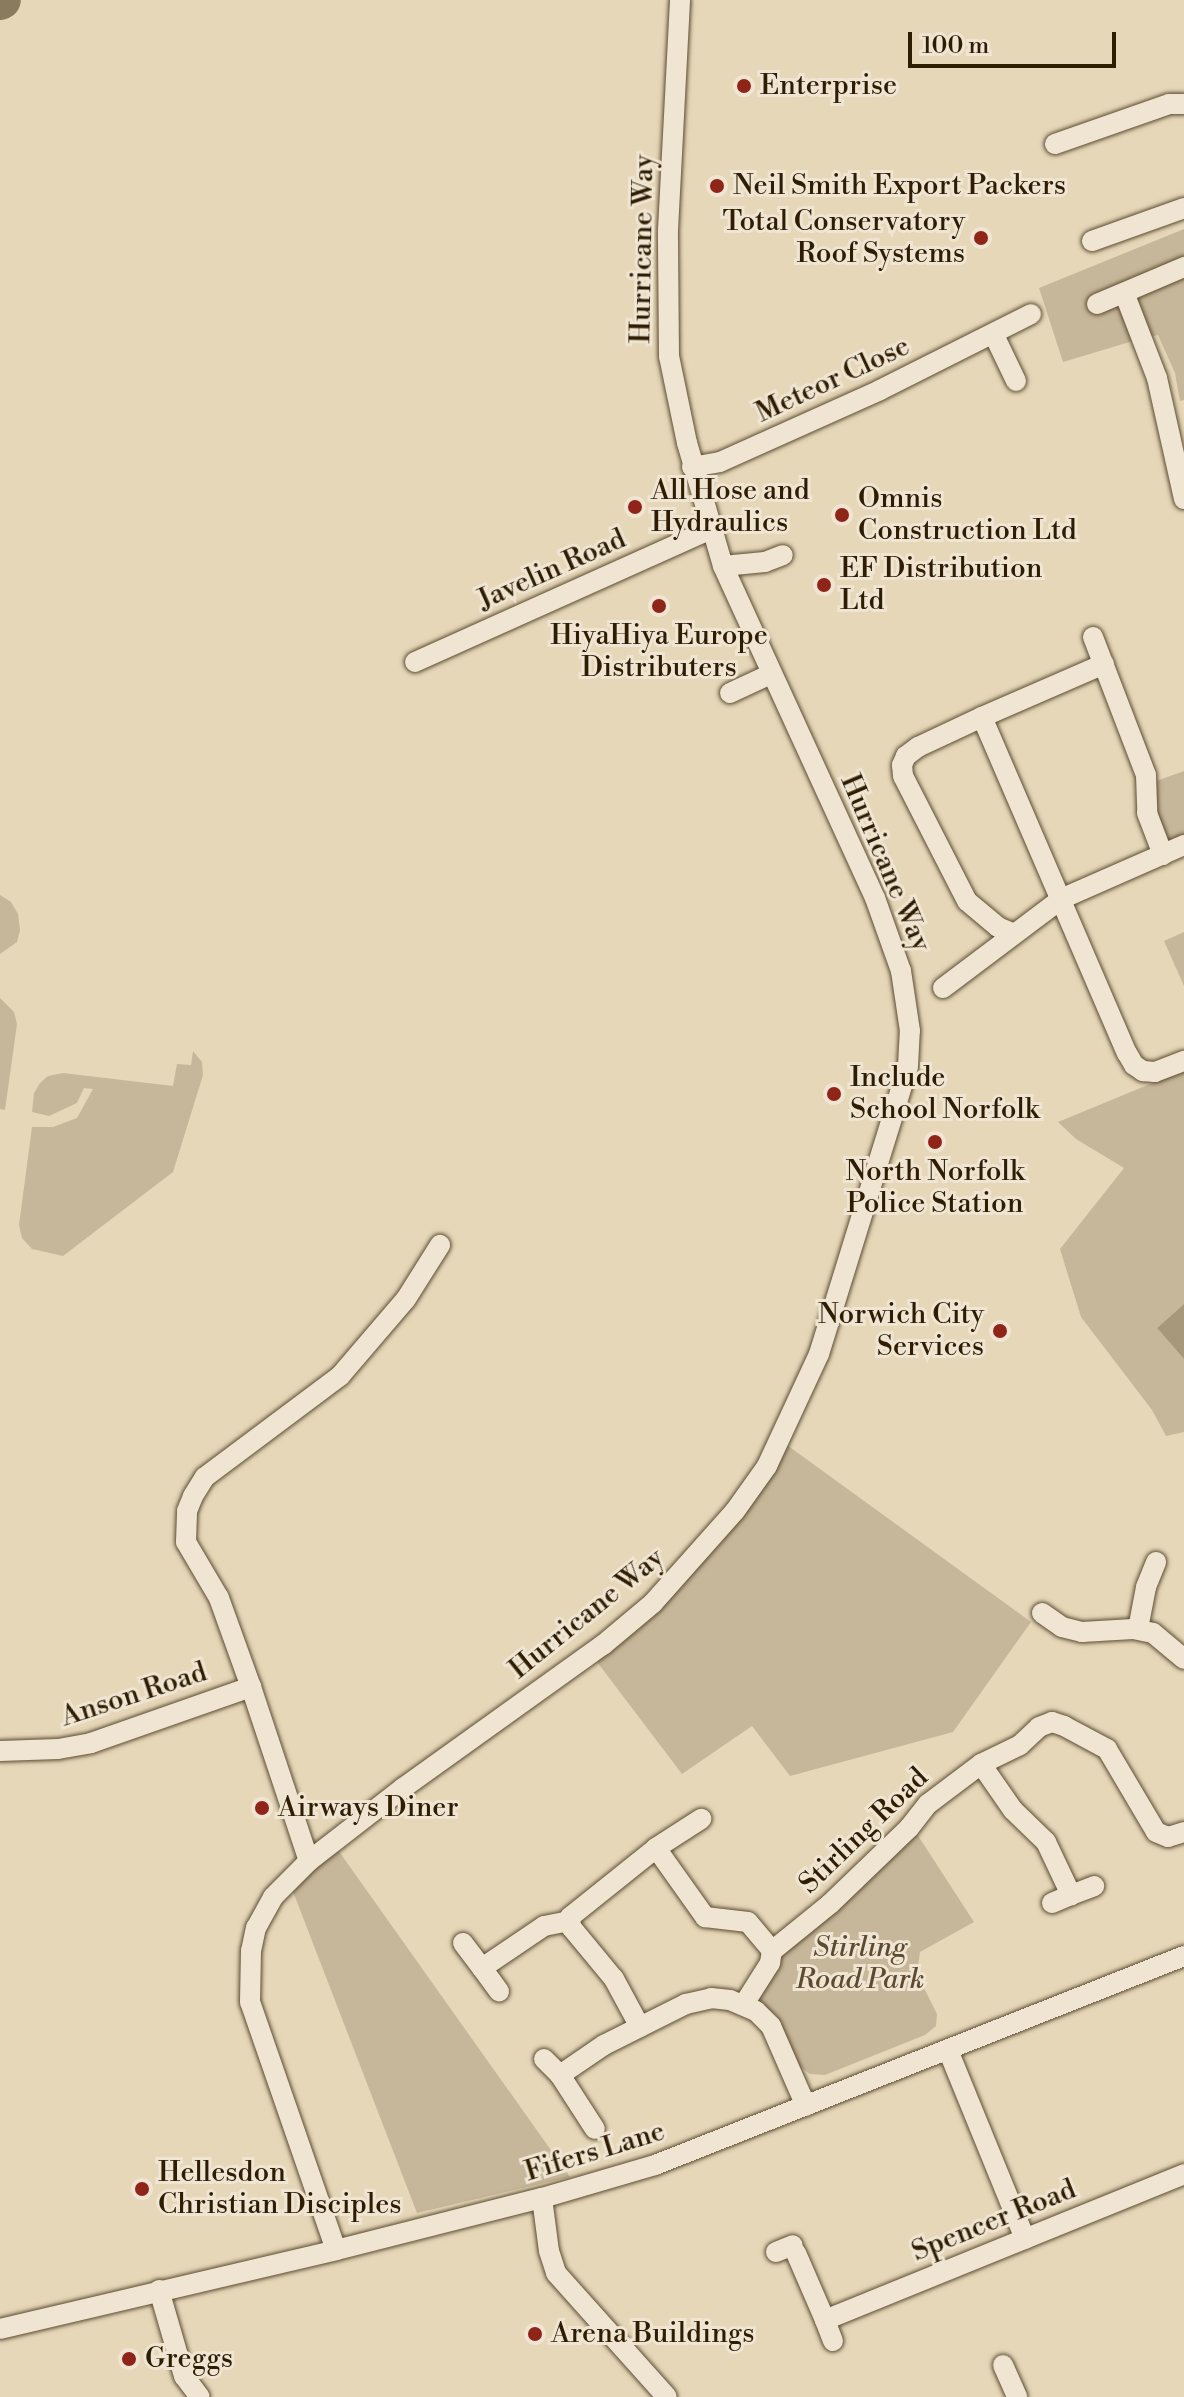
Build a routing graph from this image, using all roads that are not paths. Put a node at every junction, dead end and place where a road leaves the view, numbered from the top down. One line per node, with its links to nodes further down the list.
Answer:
1 (680, 0): 12 (street, Hurricane Way)
2 (1184, 104): 3 (street)
3 (1055, 144)
4 (1184, 208): 5 (street)
5 (1092, 241)
6 (1184, 267): 7 (street)
7 (1125, 295): 8 (street); 13 (street)
8 (1097, 304)
9 (1031, 314): 10 (street, Meteor Close)
10 (994, 335): 11 (street); 12 (street, Meteor Close)
11 (1016, 381)
12 (692, 467): 14 (street, Hurricane Way)
13 (1184, 499)
14 (711, 529): 16 (street, Hurricane Way); 18 (street, Javelin Road)
15 (783, 555): 16 (street)
16 (723, 566): 20 (street, Hurricane Way)
17 (1093, 637): 19 (street)
18 (415, 662)
19 (1104, 664): 22 (street); 24 (street)
20 (771, 674): 21 (street); 40 (street, Hurricane Way)
21 (730, 693)
22 (982, 717): 25 (street); 26 (street)
23 (1184, 845): 24 (street)
24 (1163, 855): 25 (street)
25 (1061, 899): 26 (street); 28 (street)
26 (1012, 933): 27 (street)
27 (943, 988)
28 (1184, 1061)
29 (440, 1245): 34 (street, Anson Road)
30 (1156, 1562): 32 (street)
31 (1042, 1613): 32 (street)
32 (1138, 1629): 33 (street)
33 (1184, 1659)
34 (251, 1687): 35 (street, Anson Road); 40 (street)
35 (0, 1751)
36 (981, 1764): 38 (street, Stirling Road); 41 (street); 44 (street, Stirling Road)
37 (701, 1819): 39 (street)
38 (1184, 1832)
39 (656, 1848): 42 (street); 44 (street)
40 (309, 1861): 58 (street, Hurricane Way)
41 (1094, 1886)
42 (570, 1921): 46 (street); 49 (street)
43 (463, 1943): 46 (street)
44 (772, 1951): 48 (street, Stirling Road)
45 (1184, 1956): 50 (street, Fifers Lane)
46 (482, 1968): 47 (street)
47 (499, 1991)
48 (744, 2004): 49 (street); 53 (street)
49 (640, 2027): 52 (street)
50 (948, 2050): 53 (street, Fifers Lane); 57 (street)
51 (544, 2059): 52 (street)
52 (560, 2075): 54 (street)
53 (806, 2106): 56 (street, Fifers Lane)
54 (595, 2129)
55 (1184, 2174): 57 (street, Spencer Road)
56 (542, 2198): 58 (street, Fifers Lane); 66 (street)
57 (1025, 2239): 61 (street, Spencer Road)
58 (336, 2250): 60 (street, Fifers Lane)
59 (789, 2250): 61 (street)
60 (159, 2290): 62 (street, Fifers Lane); 65 (street)
61 (825, 2320): 63 (street)
62 (0, 2329)
63 (833, 2341)
64 (1003, 2365): 67 (street)
65 (200, 2397)
66 (667, 2397)
67 (1017, 2397)

